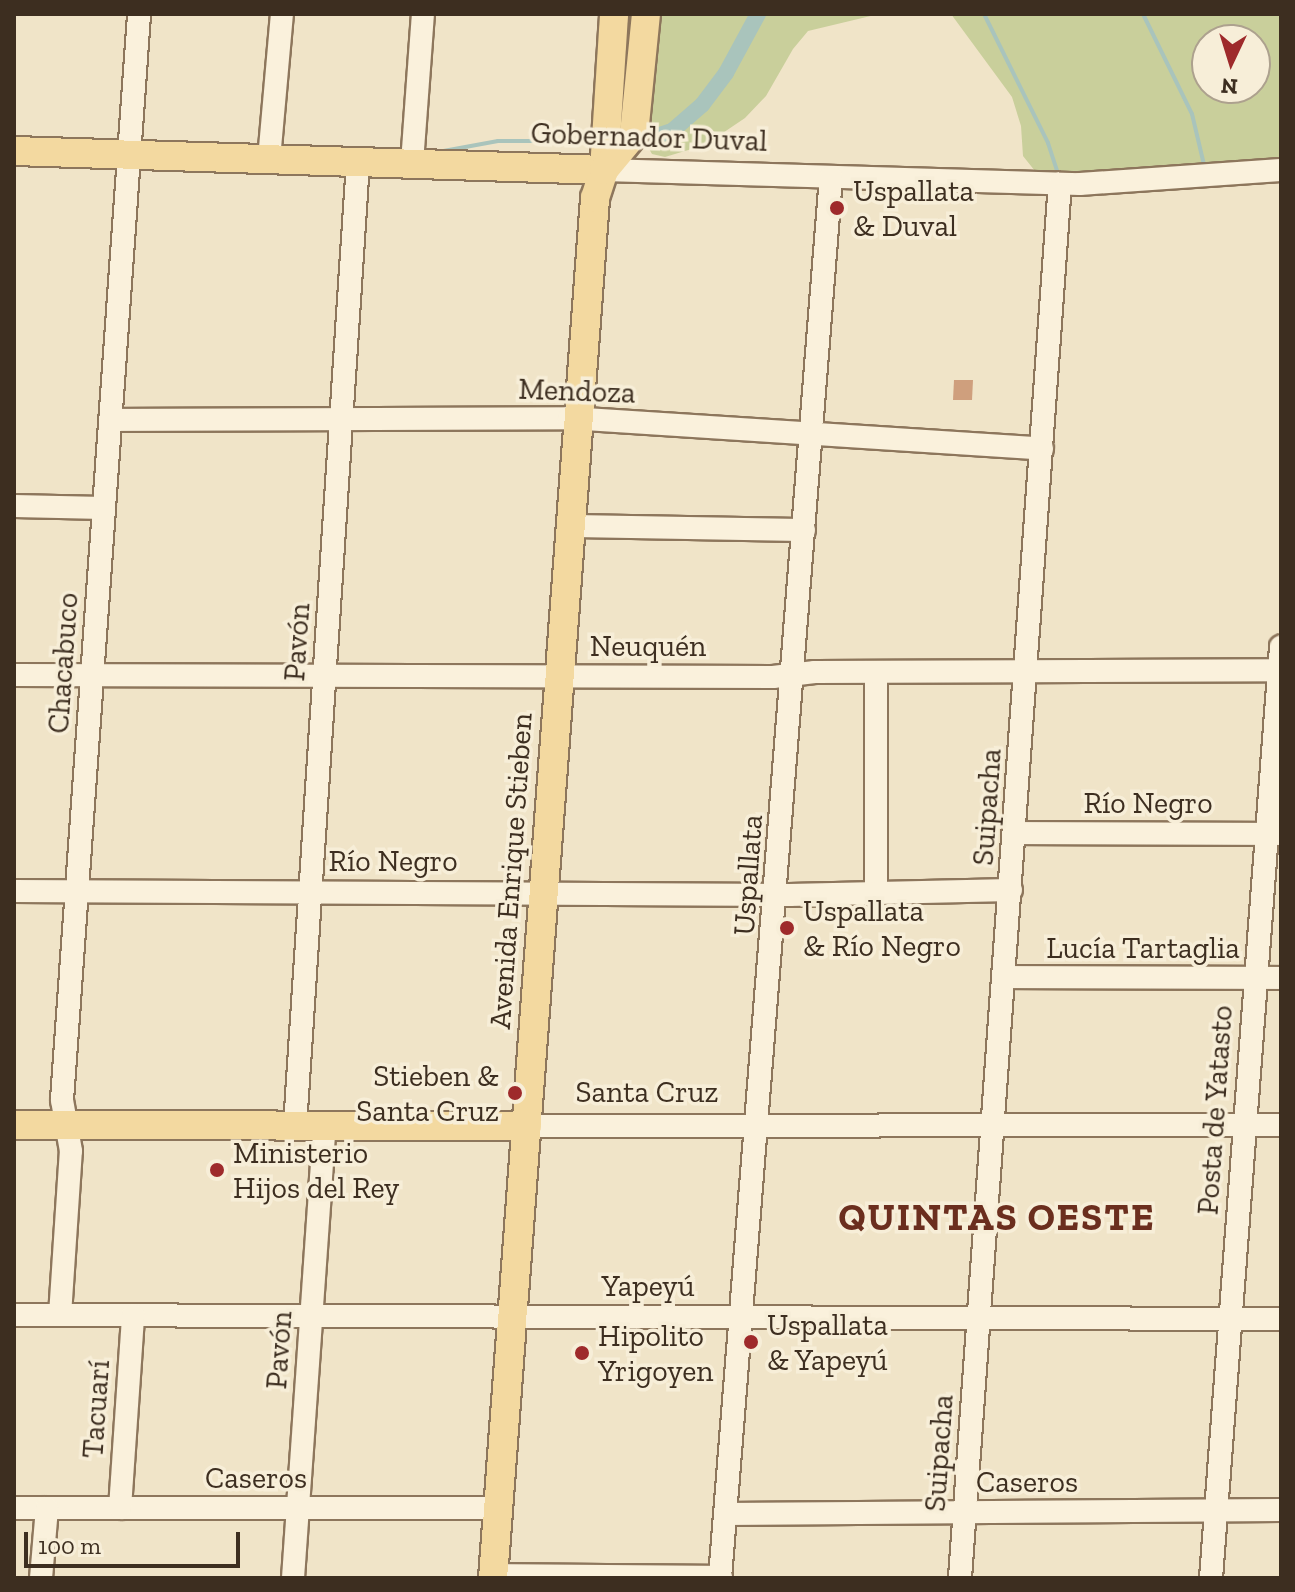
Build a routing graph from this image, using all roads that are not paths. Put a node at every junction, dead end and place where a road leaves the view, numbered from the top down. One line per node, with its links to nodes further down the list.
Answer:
1 (139, 14): 7 (street, Chacabuco)
2 (282, 14): 8 (street)
3 (423, 14): 10 (street)
4 (614, 14): 11 (main road, Avenida Enrique Stieben)
5 (646, 14): 11 (main road, Avenida Enrique Stieben)
6 (14, 151): 7 (main road, Gobernador Duval)
7 (129, 155): 8 (main road, Gobernador Duval); 17 (street, Chacabuco)
8 (269, 159): 9 (main road, Gobernador Duval)
9 (358, 162): 10 (main road, Gobernador Duval); 15 (street, Pavón)
10 (412, 163): 11 (main road, Gobernador Duval)
11 (604, 170): 13 (street, Gobernador Duval); 16 (main road, Avenida Enrique Stieben)
12 (1281, 170): 14 (street, Gobernador Duval)
13 (831, 177): 14 (street, Gobernador Duval); 18 (street, Uspallata)
14 (1060, 184): 19 (street, Suipacha)
15 (341, 418): 16 (street, Mendoza); 17 (street, Mendoza); 28 (street, Pavón)
16 (579, 419): 18 (street, Mendoza); 22 (main road, Avenida Enrique Stieben)
17 (110, 420): 21 (street, Chacabuco)
18 (812, 434): 19 (street, Mendoza); 23 (street, Uspallata)
19 (1042, 449): 26 (street, Suipacha)
20 (14, 506): 21 (street)
21 (104, 508): 31 (street, Chacabuco)
22 (571, 526): 23 (street); 32 (main road, Avenida Enrique Stieben)
23 (804, 530): 29 (street, Uspallata)
24 (1281, 647): 25 (street, Posta de Yatasto)
25 (1279, 670): 26 (street, Neuquén); 34 (street, Posta de Yatasto)
26 (1027, 671): 27 (street, Neuquén); 33 (street, Suipacha)
27 (876, 672): 29 (street, Neuquén); 40 (street)
28 (325, 674): 31 (street, Neuquén); 32 (street, Neuquén); 38 (street, Pavón)
29 (793, 674): 32 (street, Neuquén); 41 (street, Uspallata)
30 (14, 675): 31 (street, Neuquén)
31 (92, 675): 37 (street, Chacabuco)
32 (560, 676): 39 (main road, Avenida Enrique Stieben)
33 (1015, 833): 34 (street, Río Negro); 35 (street, Suipacha)
34 (1273, 834): 43 (street, Posta de Yatasto)
35 (1011, 890): 40 (street, Río Negro); 42 (street, Suipacha)
36 (14, 891): 37 (street, Río Negro)
37 (77, 891): 38 (street, Río Negro); 46 (street, Chacabuco)
38 (311, 891): 39 (street, Río Negro); 50 (street, Pavón)
39 (544, 893): 41 (street, Río Negro); 52 (main road, Avenida Enrique Stieben)
40 (876, 893): 41 (street, Río Negro)
41 (777, 895): 53 (street, Uspallata)
42 (1004, 977): 43 (street, Lucía Tartaglia); 47 (street, Suipacha)
43 (1255, 978): 44 (street, Lucía Tartaglia); 48 (street, Posta de Yatasto)
44 (1281, 978)
45 (14, 1125): 46 (main road, Santa Cruz)
46 (66, 1125): 50 (main road, Santa Cruz); 55 (street, Chacabuco)
47 (993, 1125): 48 (street, Santa Cruz); 53 (street, Santa Cruz); 60 (street, Suipacha)
48 (1244, 1125): 49 (street, Santa Cruz); 61 (street, Posta de Yatasto)
49 (1281, 1125)
50 (295, 1126): 51 (main road, Santa Cruz)
51 (325, 1126): 52 (main road, Santa Cruz); 57 (street, Pavón)
52 (527, 1126): 53 (street, Santa Cruz); 58 (main road, Avenida Enrique Stieben)
53 (759, 1126): 59 (street, Uspallata)
54 (14, 1315): 55 (street, Yapeyú)
55 (60, 1315): 56 (street, Yapeyú)
56 (133, 1315): 57 (street, Yapeyú); 65 (street, Tacuarí)
57 (312, 1315): 58 (street, Yapeyú); 66 (street, Pavón)
58 (512, 1316): 59 (street, Yapeyú); 67 (main road, Avenida Enrique Stieben)
59 (742, 1317): 60 (street, Yapeyú); 71 (street, Uspallata)
60 (979, 1318): 61 (street, Yapeyú); 70 (street, Suipacha)
61 (1230, 1318): 62 (street, Yapeyú); 69 (street, Posta de Yatasto)
62 (1281, 1319)
63 (14, 1508): 64 (street, Caseros)
64 (47, 1508): 65 (street, Caseros); 73 (street)
65 (120, 1508): 66 (street, Caseros)
66 (298, 1508): 67 (street, Caseros); 74 (street, Pavón)
67 (498, 1508): 72 (main road, Avenida Enrique Stieben)
68 (1281, 1510): 69 (street, Caseros)
69 (1216, 1511): 70 (street, Caseros); 77 (street, Posta de Yatasto)
70 (965, 1512): 71 (street, Caseros); 76 (street, Suipacha)
71 (725, 1514): 75 (street, Uspallata)
72 (493, 1576): 75 (street)
73 (41, 1578)
74 (293, 1578)
75 (720, 1578)
76 (960, 1578)
77 (1211, 1578)

